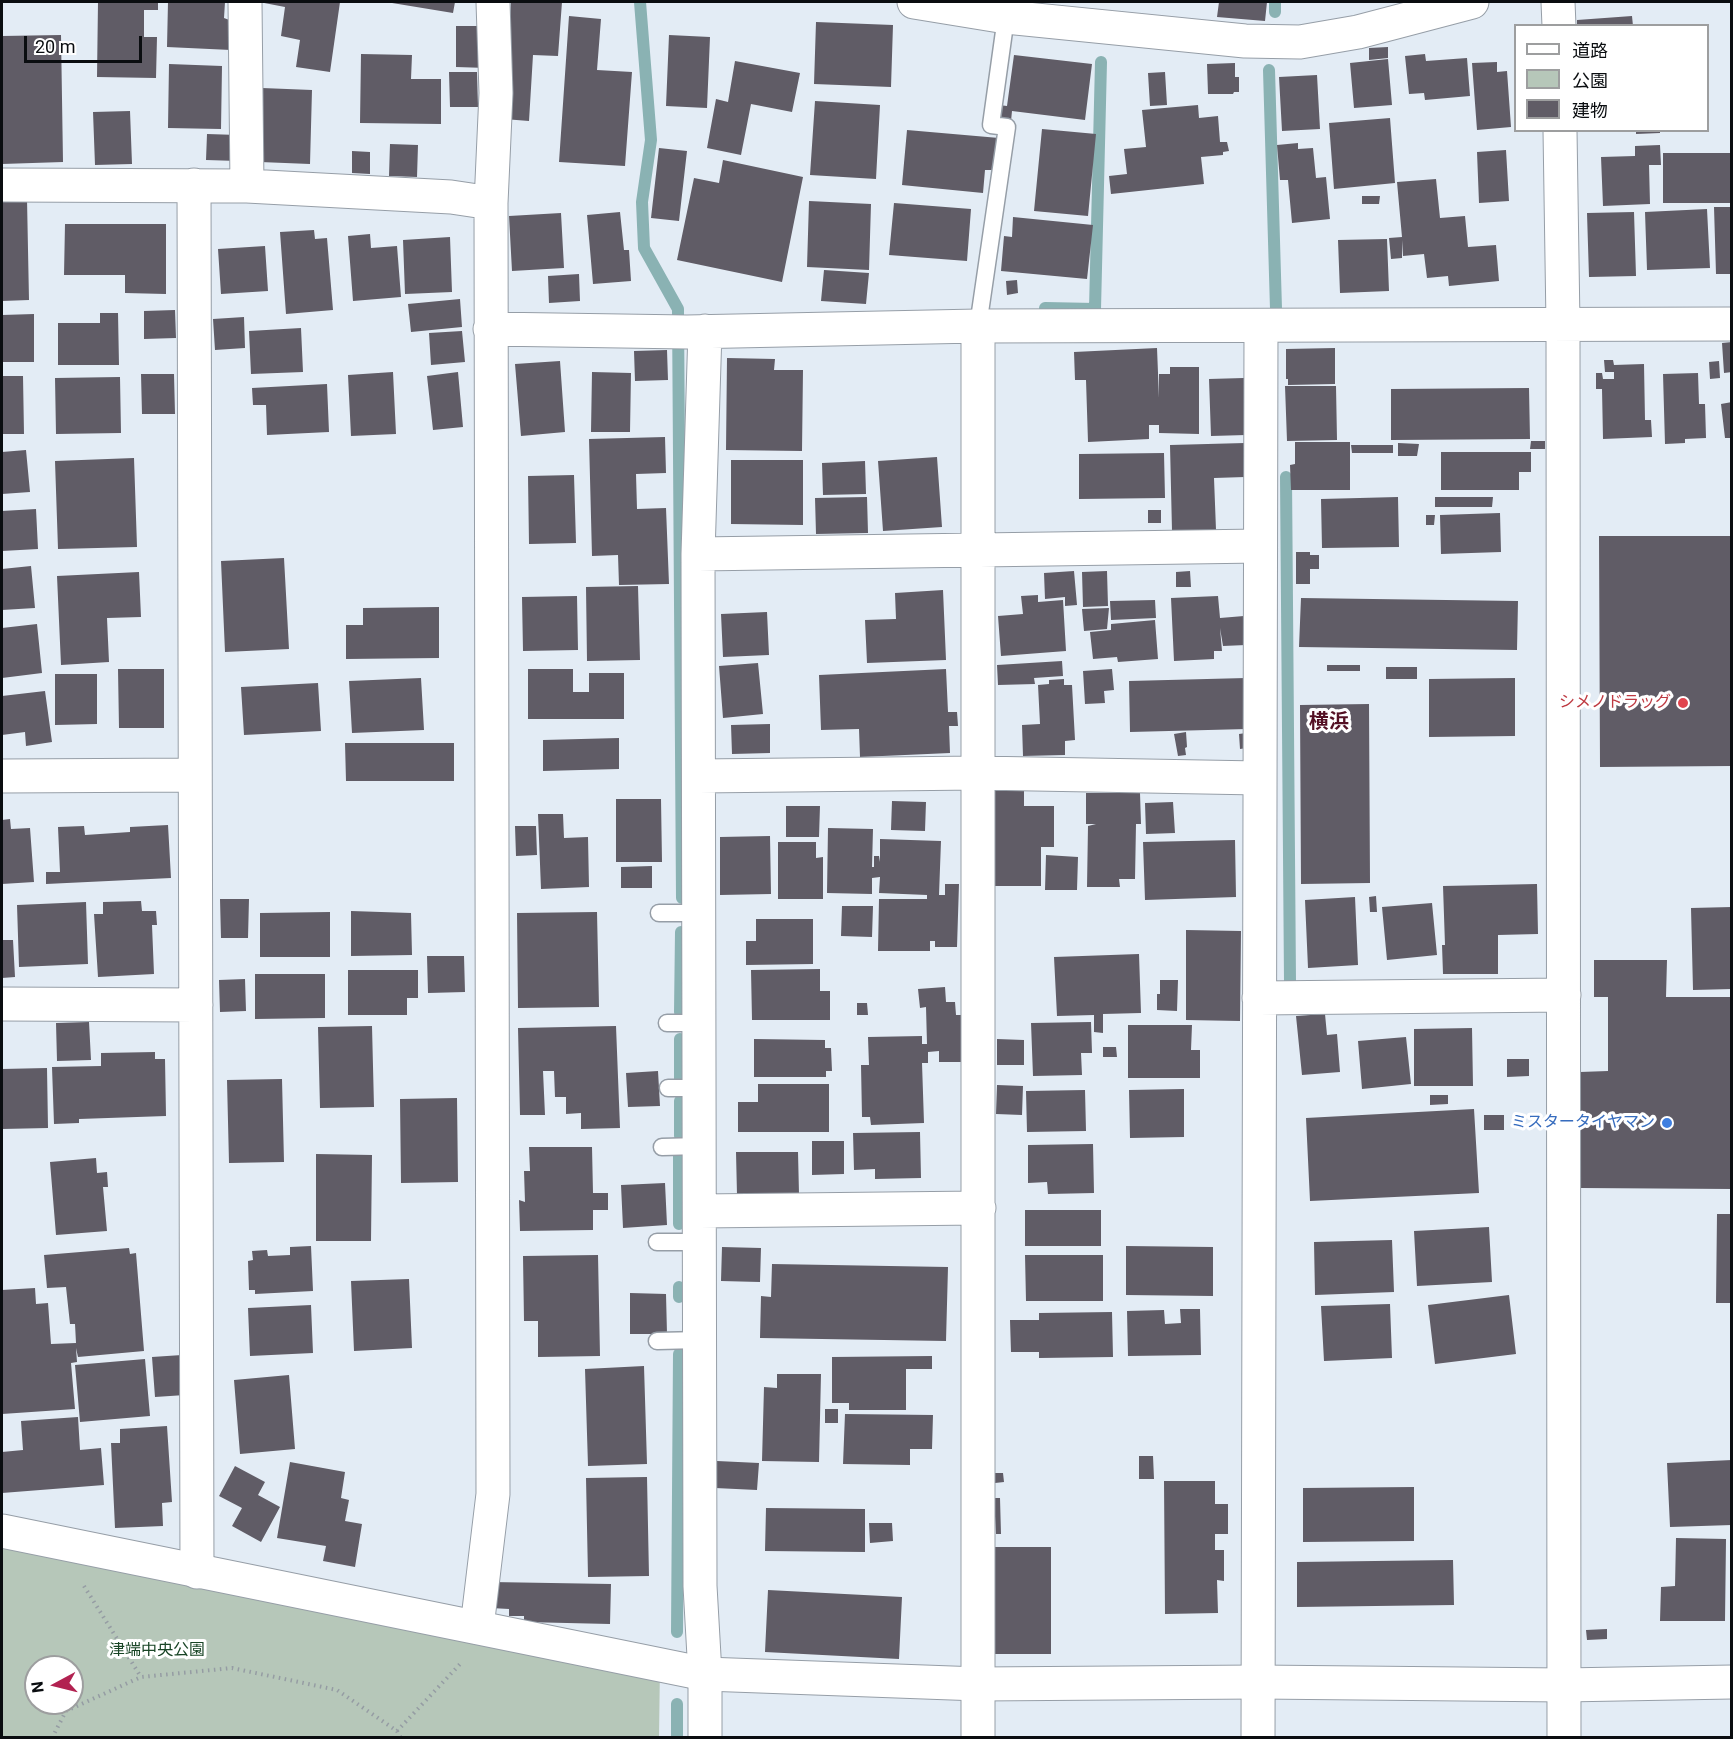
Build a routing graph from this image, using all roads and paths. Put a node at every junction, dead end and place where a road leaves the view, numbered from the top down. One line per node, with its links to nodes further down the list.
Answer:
1 (245, 2): 11 (street)
2 (494, 2): 12 (street)
3 (915, 2): 6 (street)
4 (1472, 2): 6 (street)
5 (1558, 2): 7 (street)
6 (1006, 17): 15 (lane)
7 (1559, 24)
8 (1560, 132): 13 (street)
9 (2, 185): 10 (street)
10 (194, 185): 11 (street); 24 (street)
11 (247, 186): 12 (street)
12 (491, 202): 17 (street)
13 (1563, 324): 14 (street); 16 (street); 29 (street)
14 (1731, 324)
15 (978, 326): 16 (street); 18 (street); 20 (street)
16 (1261, 326): 19 (street)
17 (490, 330): 18 (street); 47 (street)
18 (686, 331): 21 (street)
19 (1260, 546): 20 (street); 26 (street)
20 (979, 550): 21 (street); 22 (street)
21 (698, 554): 25 (street)
22 (978, 773): 25 (street); 26 (street); 39 (street)
23 (2, 776): 24 (street)
24 (195, 776): 32 (street)
25 (699, 776): 28 (street)
26 (1259, 777): 30 (street)
27 (659, 913): 28 (lane)
28 (700, 913): 34 (street)
29 (1564, 995): 30 (street); 53 (street)
30 (1259, 998): 50 (street)
31 (2, 1005): 32 (street)
32 (196, 1005): 46 (street)
33 (667, 1023): 34 (lane)
34 (700, 1023): 36 (street)
35 (668, 1088): 36 (lane)
36 (700, 1088): 38 (street)
37 (662, 1146): 38 (lane)
38 (700, 1146): 40 (street)
39 (979, 1208): 40 (street); 52 (street)
40 (700, 1227): 41 (lane); 42 (street)
41 (657, 1242)
42 (700, 1340): 43 (lane); 48 (street)
43 (657, 1341)
44 (2, 1531): 45 (street)
45 (57, 1543): 46 (street); 49 (path)
46 (197, 1572): 47 (street)
47 (485, 1629): 48 (street); 54 (path)
48 (705, 1674): 52 (street); 57 (street)
49 (141, 1677): 54 (path); 55 (path)
50 (1258, 1682): 52 (street); 53 (street); 59 (street)
51 (1731, 1682): 53 (street)
52 (979, 1684): 58 (street)
53 (1564, 1685): 60 (street)
54 (397, 1731): 56 (path)
55 (52, 1737)
56 (401, 1737)
57 (705, 1737)
58 (978, 1737)
59 (1258, 1737)
60 (1564, 1737)

